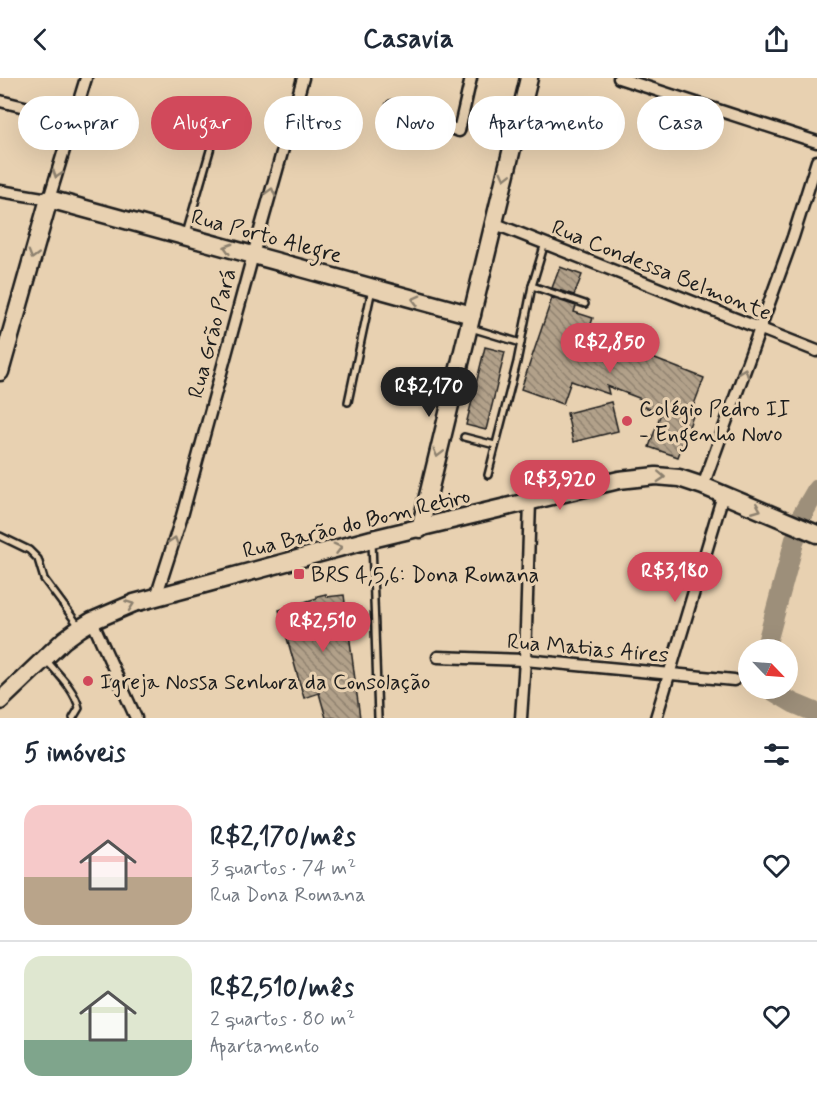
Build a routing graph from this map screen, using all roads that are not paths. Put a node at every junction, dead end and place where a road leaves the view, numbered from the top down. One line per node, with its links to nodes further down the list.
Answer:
1 (85, 78): 6 (street)
2 (303, 78): 19 (street, Rua Grão Pará, one-way to 2)
3 (471, 78): 9 (street)
4 (530, 78): 16 (street, one-way to 16)
5 (619, 78): 10 (street)
6 (80, 96)
7 (0, 101): 8 (street)
8 (18, 105)
9 (456, 130)
10 (817, 142)
11 (64, 150): 15 (street, one-way to 15)
12 (210, 150): 17 (lane)
13 (817, 161): 24 (street)
14 (0, 191): 15 (street)
15 (49, 199): 17 (street, Rua Porto Alegre); 27 (street, one-way to 27)
16 (494, 223): 18 (street, Rua Condessa Belmonte); 23 (street)
17 (185, 236): 19 (street, Rua Porto Alegre, one-way to 17)
18 (545, 243): 20 (lane); 24 (street, Rua Condessa Belmonte)
19 (253, 255): 21 (street, Rua Porto Alegre); 39 (street, Rua Grão Pará, one-way to 19)
20 (532, 286): 22 (lane); 25 (lane)
21 (372, 288): 23 (street, Rua Porto Alegre, one-way to 21); 28 (lane)
22 (585, 304)
23 (471, 321): 25 (lane); 35 (street, one-way to 35)
24 (759, 328): 26 (street, Rua Condessa Belmonte); 32 (street, one-way to 24)
25 (521, 343): 30 (lane)
26 (817, 351)
27 (0, 372)
28 (348, 402)
29 (464, 437): 30 (lane)
30 (495, 445): 31 (lane)
31 (488, 475)
32 (703, 486): 33 (street, Rua Barão do Bom Retiro); 34 (street, Rua Barão do Bom Retiro, one-way to 32)
33 (723, 495): 36 (street, Rua Barão do Bom Retiro, one-way to 36); 44 (street)
34 (530, 501): 35 (street, Rua Barão do Bom Retiro); 43 (street)
35 (420, 529): 38 (street, Rua Barão do Bom Retiro)
36 (817, 534)
37 (0, 536): 40 (lane)
38 (372, 539): 39 (street, Rua Barão do Bom Retiro, one-way to 38); 49 (lane)
39 (156, 597): 40 (street, Rua Barão do Bom Retiro, one-way to 39)
40 (86, 624): 42 (street, Rua Barão do Bom Retiro); 48 (street)
41 (438, 657): 43 (street, Rua Matias Aires)
42 (45, 659): 46 (street, Rua Barão do Bom Retiro); 47 (lane)
43 (525, 660): 44 (street, Rua Matias Aires); 50 (street)
44 (669, 674): 45 (street, Rua Matias Aires); 51 (street)
45 (734, 680)
46 (0, 701)
47 (73, 718)
48 (136, 718)
49 (378, 718)
50 (521, 718)
51 (656, 718)

